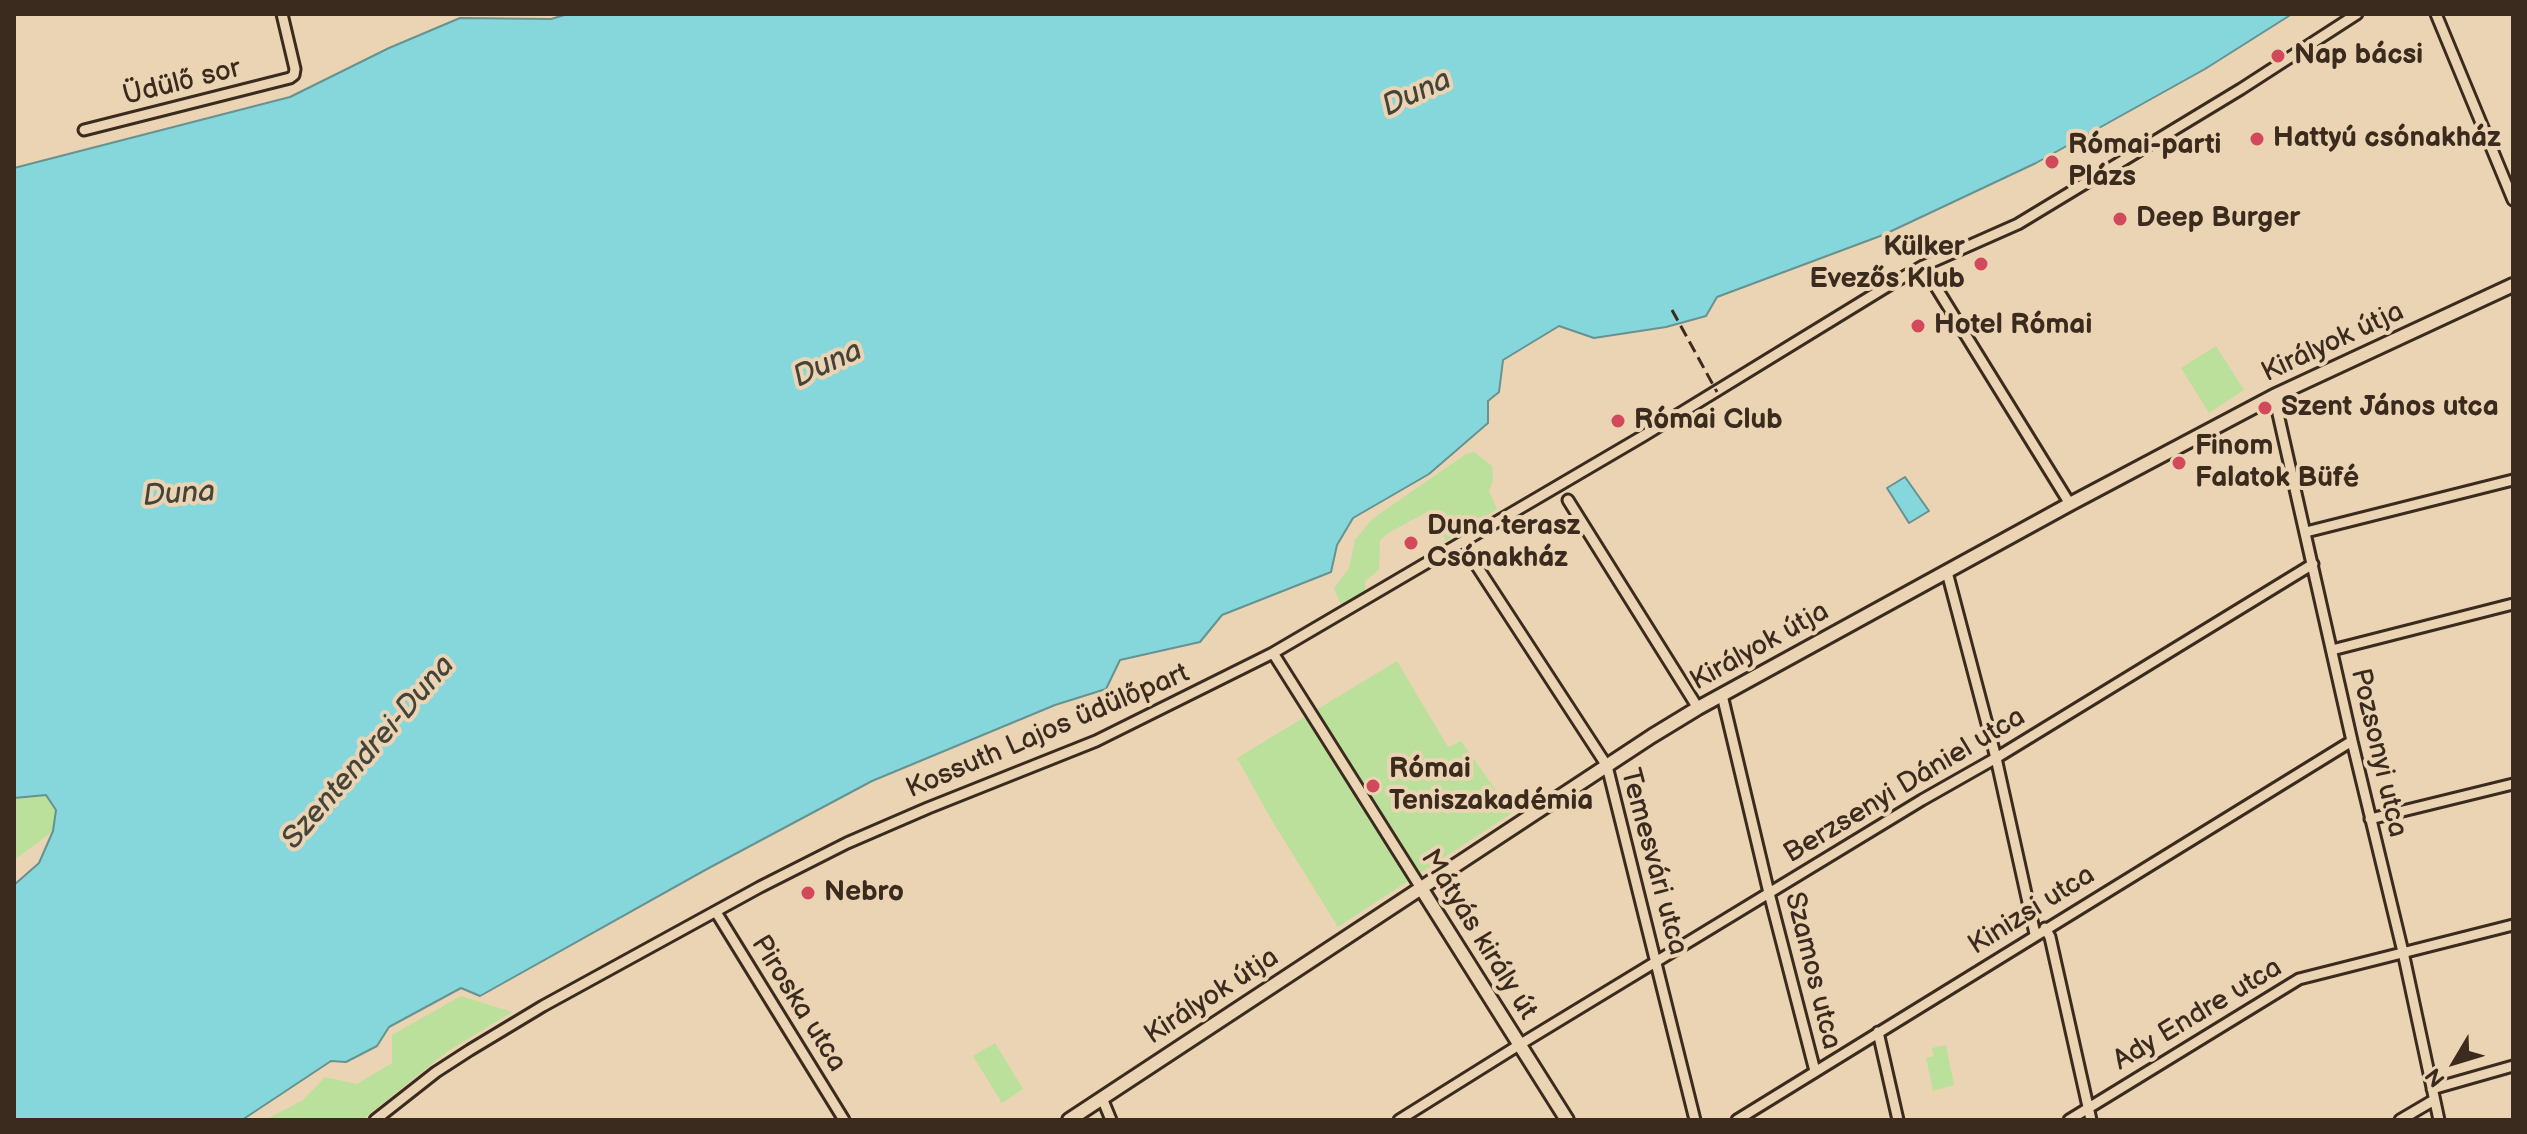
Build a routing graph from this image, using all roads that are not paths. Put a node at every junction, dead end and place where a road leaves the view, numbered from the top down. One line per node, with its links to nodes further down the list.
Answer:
1 (282, 14): 4 (street, Üdülő sor)
2 (2357, 14): 6 (street, Kossuth Lajos üdülőpart)
3 (2436, 14): 5 (street)
4 (84, 130)
5 (2513, 200)
6 (1923, 266): 11 (street); 18 (street, Kossuth Lajos üdülőpart)
7 (2513, 285): 8 (street, Királyok útja)
8 (2274, 396): 11 (street, Királyok útja); 12 (street, Pozsonyi utca)
9 (2513, 480): 12 (street)
10 (1568, 500): 20 (street)
11 (2070, 504): 15 (street, Királyok útja)
12 (2306, 532): 14 (street, Pozsonyi utca)
13 (1469, 554): 23 (street, Temesvári utca)
14 (2313, 564): 17 (street, Pozsonyi utca); 22 (street, Berzsenyi Dániel utca)
15 (1947, 572): 19 (street, Királyok útja); 22 (street)
16 (2513, 604): 17 (street)
17 (2332, 650): 21 (street, Pozsonyi utca)
18 (1273, 653): 26 (street, Mátyás király út); 28 (street, Kossuth Lajos üdülőpart)
19 (1722, 695): 20 (street, Királyok útja); 27 (street, Szamos utca)
20 (1698, 708): 23 (street, Királyok útja)
21 (2352, 741): 25 (street, Pozsonyi utca); 30 (street, Kinizsi utca)
22 (1996, 758): 27 (street, Berzsenyi Dániel utca); 31 (street)
23 (1607, 766): 26 (street, Királyok útja); 33 (street, Temesvári utca)
24 (2513, 784): 25 (street)
25 (2370, 819): 32 (street, Pozsonyi utca)
26 (1421, 888): 35 (street, Mátyás király út); 39 (street, Királyok útja)
27 (1769, 893): 33 (street, Berzsenyi Dániel utca); 37 (street, Szamos utca)
28 (716, 912): 42 (street, Kossuth Lajos üdülőpart); 43 (street, Piroska utca)
29 (2513, 925): 32 (street, Ady Endre utca)
30 (2045, 928): 31 (street, Kinizsi utca); 41 (street)
31 (2035, 934): 34 (street, Kinizsi utca)
32 (2403, 952): 38 (street, Pozsonyi utca); 41 (street, Ady Endre utca)
33 (1657, 962): 35 (street, Berzsenyi Dániel utca); 48 (street, Temesvári utca)
34 (1878, 1032): 37 (street, Kinizsi utca); 50 (street)
35 (1519, 1045): 46 (street, Berzsenyi Dániel utca); 47 (street, Mátyás király út)
36 (2513, 1066): 38 (street)
37 (1815, 1071): 49 (street, Kinizsi utca)
38 (2432, 1089): 40 (street, Pozsonyi utca)
39 (1102, 1098): 44 (street, Királyok útja); 45 (street)
40 (2434, 1100): 53 (street); 54 (street, Pozsonyi utca)
41 (2088, 1108): 51 (street, Ady Endre utca); 52 (street)
42 (375, 1120)
43 (844, 1120)
44 (1069, 1120)
45 (1111, 1120)
46 (1399, 1120)
47 (1567, 1120)
48 (1695, 1120)
49 (1737, 1120)
50 (1898, 1120)
51 (2069, 1120)
52 (2091, 1120)
53 (2400, 1120)
54 (2439, 1120)

